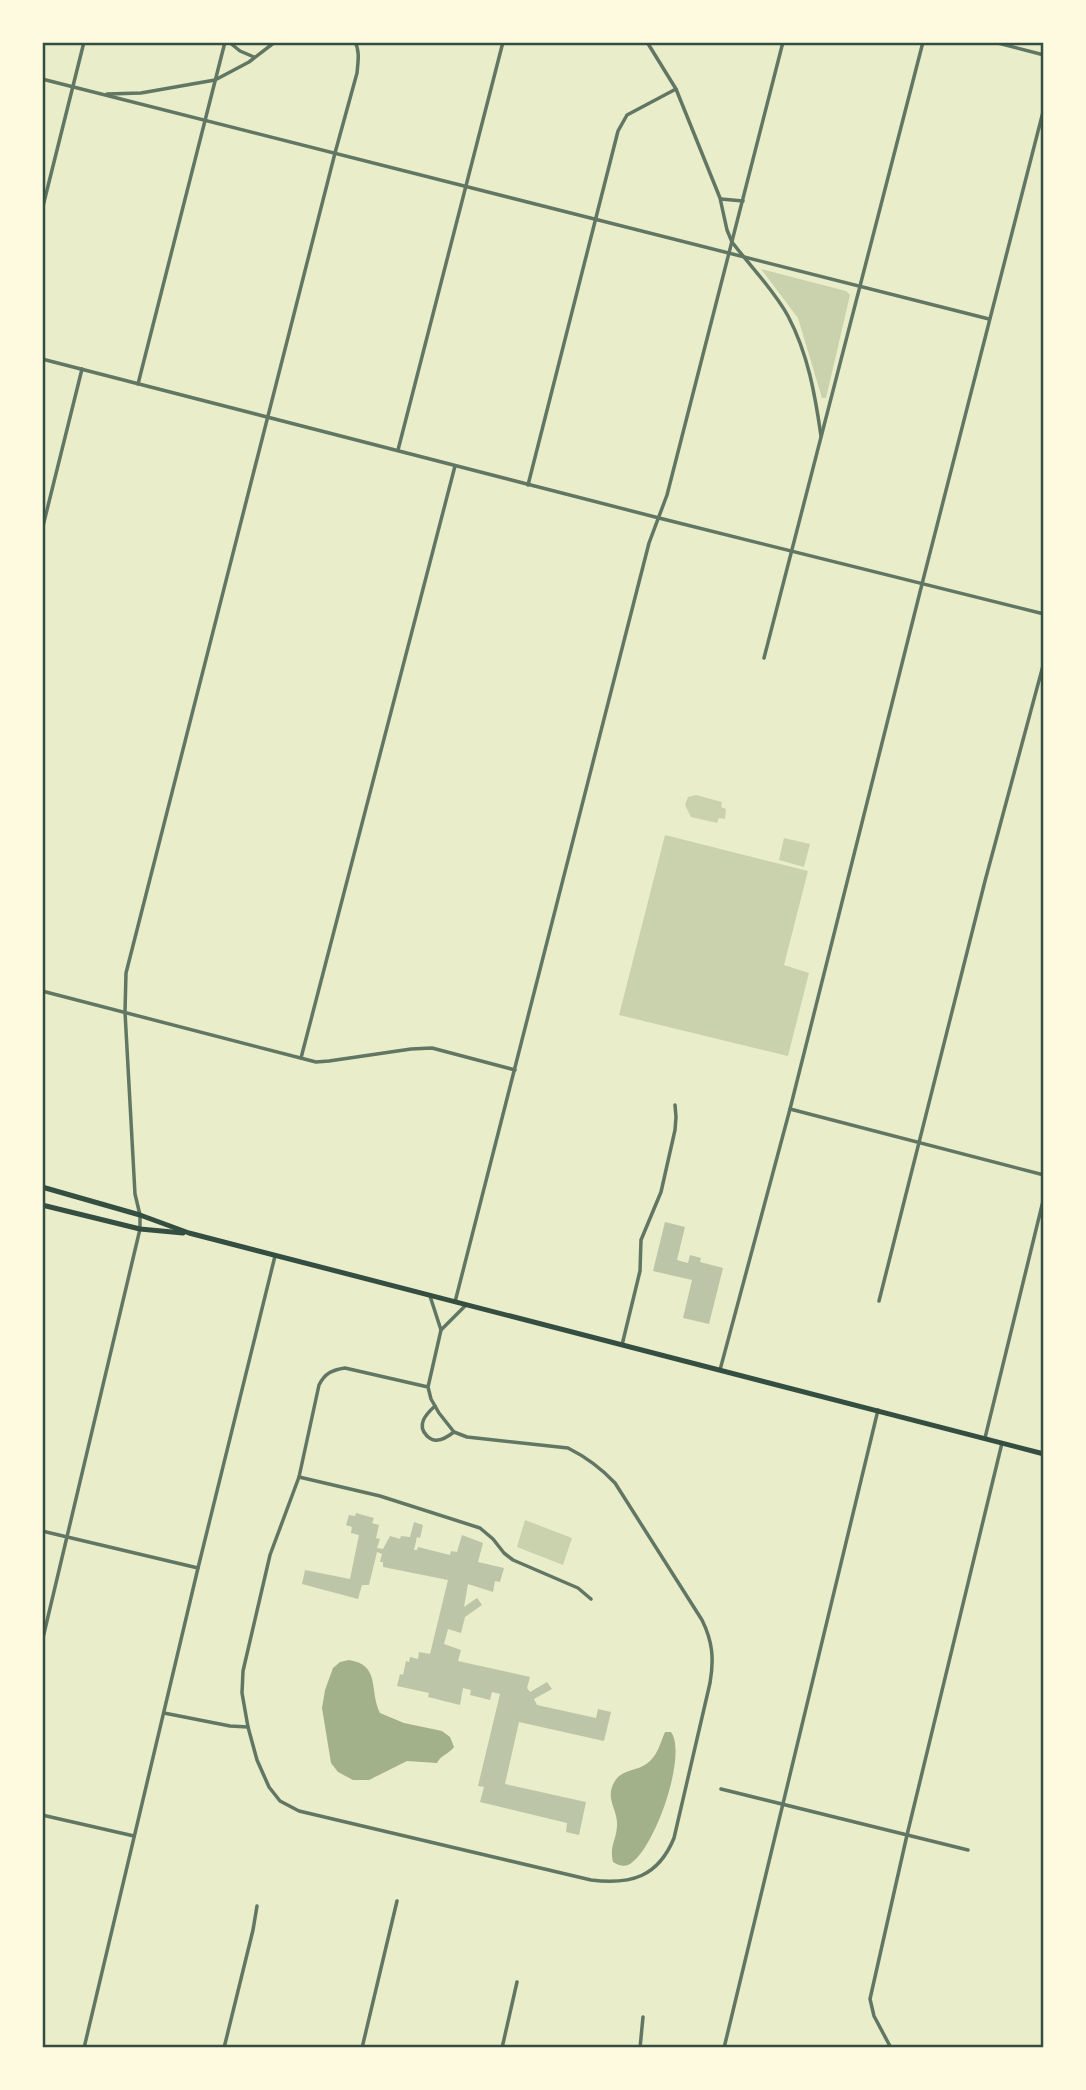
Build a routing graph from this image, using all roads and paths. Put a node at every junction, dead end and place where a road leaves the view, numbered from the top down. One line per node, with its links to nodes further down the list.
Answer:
1 (84, 42): 14 (street)
2 (227, 42): 11 (street); 13 (street)
3 (275, 42): 11 (street)
4 (355, 42): 19 (street)
5 (503, 42): 20 (street)
6 (647, 42): 15 (street)
7 (783, 42): 22 (street)
8 (923, 42): 28 (street)
9 (994, 42): 10 (street)
10 (1044, 55)
11 (254, 58): 13 (street)
12 (42, 79): 14 (street)
13 (215, 79): 16 (street); 18 (street)
14 (72, 87): 16 (street); 23 (street)
15 (676, 89): 21 (street); 24 (street)
16 (103, 94): 18 (street)
17 (1044, 108): 29 (street)
18 (205, 120): 19 (street); 32 (street)
19 (335, 153): 20 (street); 33 (street)
20 (466, 187): 24 (street); 35 (street)
21 (720, 199): 22 (street); 25 (street)
22 (743, 201): 25 (street)
23 (42, 210)
24 (597, 220): 26 (street); 37 (street)
25 (732, 242): 26 (street); 27 (street)
26 (730, 253): 27 (street); 38 (street)
27 (743, 257): 28 (street); 34 (street)
28 (860, 287): 29 (street); 34 (street)
29 (989, 319): 41 (street)
30 (42, 359): 31 (street)
31 (82, 369): 32 (street); 39 (street)
32 (138, 384): 33 (street)
33 (267, 417): 35 (street); 46 (street)
34 (822, 438): 40 (street)
35 (398, 451): 36 (street)
36 (455, 466): 37 (street); 47 (street)
37 (528, 485): 38 (street)
38 (659, 518): 40 (street); 48 (street)
39 (42, 530)
40 (793, 552): 41 (street); 43 (street)
41 (922, 583): 42 (street); 50 (street)
42 (1044, 614)
43 (764, 658)
44 (1044, 662): 51 (street)
45 (42, 991): 46 (street)
46 (125, 1012): 47 (street); 56 (street)
47 (301, 1058): 48 (street)
48 (515, 1070): 62 (street)
49 (675, 1104): 65 (street)
50 (790, 1109): 51 (street); 66 (street)
51 (918, 1142): 52 (street); 61 (street)
52 (1044, 1175)
53 (42, 1187): 56 (main road)
54 (1044, 1197): 71 (street)
55 (42, 1205): 57 (main road)
56 (140, 1214): 57 (street); 58 (main road)
57 (140, 1229): 58 (main road); 76 (street)
58 (189, 1234): 59 (main road)
59 (275, 1256): 60 (main road); 77 (street)
60 (430, 1296): 62 (main road); 64 (street)
61 (879, 1301)
62 (455, 1302): 63 (main road)
63 (466, 1305): 64 (street); 65 (main road)
64 (441, 1330): 67 (street)
65 (622, 1345): 66 (main road)
66 (720, 1370): 69 (main road)
67 (428, 1387): 68 (street); 74 (street)
68 (435, 1406): 70 (street); 70 (street)
69 (878, 1410): 71 (main road); 83 (street)
70 (454, 1432): 81 (street)
71 (985, 1438): 72 (main road)
72 (1002, 1443): 73 (main road); 85 (street)
73 (1044, 1454)
74 (299, 1477): 78 (street); 81 (street)
75 (42, 1531): 76 (street)
76 (66, 1537): 77 (street); 79 (street)
77 (198, 1568): 80 (street)
78 (591, 1600)
79 (42, 1642)
80 (164, 1713): 81 (street); 86 (street)
81 (248, 1727)
82 (721, 1789): 83 (street)
83 (783, 1804): 85 (street); 97 (street)
84 (42, 1815): 86 (street)
85 (907, 1835): 87 (street); 98 (street)
86 (134, 1836): 92 (street)
87 (968, 1850)
88 (397, 1901): 94 (street)
89 (257, 1906): 93 (street)
90 (517, 1982): 95 (street)
91 (643, 2017): 96 (street)
92 (84, 2048)
93 (224, 2048)
94 (362, 2048)
95 (502, 2048)
96 (640, 2048)
97 (724, 2048)
98 (891, 2048)

